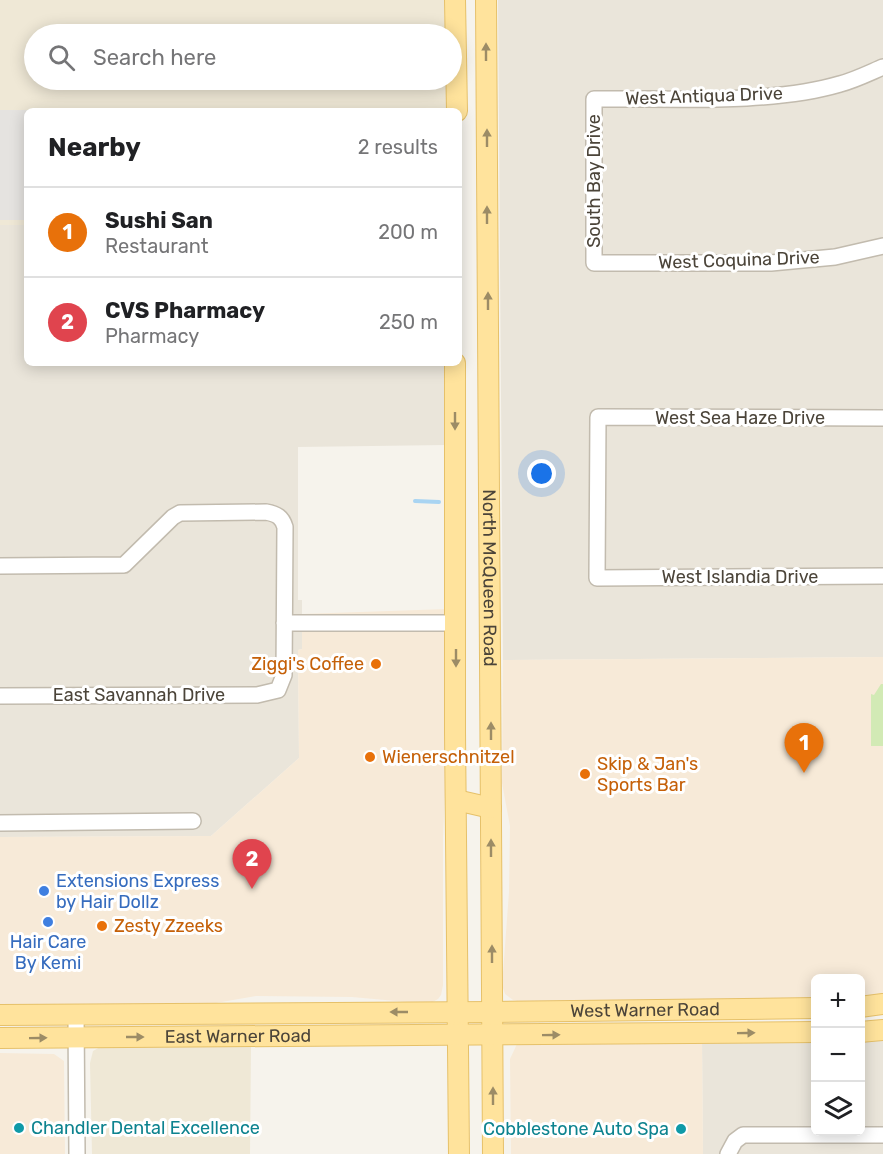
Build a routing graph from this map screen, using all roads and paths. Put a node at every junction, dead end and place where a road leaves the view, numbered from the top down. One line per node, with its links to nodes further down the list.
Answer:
1 (455, 0): 3 (main road)
2 (486, 0): 15 (main road, North McQueen Road, one-way to 2)
3 (455, 24)
4 (883, 67): 6 (street, West Antiqua Drive)
5 (457, 90): 7 (main road)
6 (594, 99): 9 (street, South Bay Drive)
7 (457, 108)
8 (883, 246): 9 (street, West Coquina Drive)
9 (594, 263)
10 (455, 366): 17 (main road, North McQueen Road, one-way to 17)
11 (883, 418): 14 (street, West Sea Haze Drive)
12 (0, 566): 16 (street)
13 (883, 576): 14 (street, West Islandia Drive)
14 (597, 578)
15 (490, 622): 17 (main road); 20 (main road, North McQueen Road, one-way to 15)
16 (284, 623): 17 (street); 18 (street, East Savannah Drive)
17 (456, 623): 19 (main road, North McQueen Road, one-way to 19)
18 (0, 696)
19 (456, 800): 20 (main road); 28 (main road, North McQueen Road)
20 (491, 808): 28 (main road, North McQueen Road, one-way to 20)
21 (193, 821): 22 (street)
22 (73, 822): 23 (street); 24 (street)
23 (0, 823)
24 (73, 838)
25 (883, 1004): 26 (main road)
26 (865, 1006)
27 (811, 1008): 28 (main road, West Warner Road)
28 (475, 1012): 29 (main road, East Warner Road, one-way to 29); 34 (main road, North McQueen Road); 34 (main road, North McQueen Road)
29 (76, 1014): 30 (main road, East Warner Road); 35 (street)
30 (0, 1015)
31 (883, 1030): 33 (main road)
32 (811, 1032): 34 (main road, West Warner Road, one-way to 32)
33 (865, 1032)
34 (475, 1035): 35 (main road, East Warner Road, one-way to 34); 40 (main road, North McQueen Road); 41 (main road, North McQueen Road, one-way to 34)
35 (76, 1037): 36 (main road, East Warner Road, one-way to 35); 39 (street)
36 (0, 1038)
37 (883, 1135): 38 (street)
38 (731, 1147)
39 (77, 1154)
40 (459, 1154)
41 (494, 1154)

